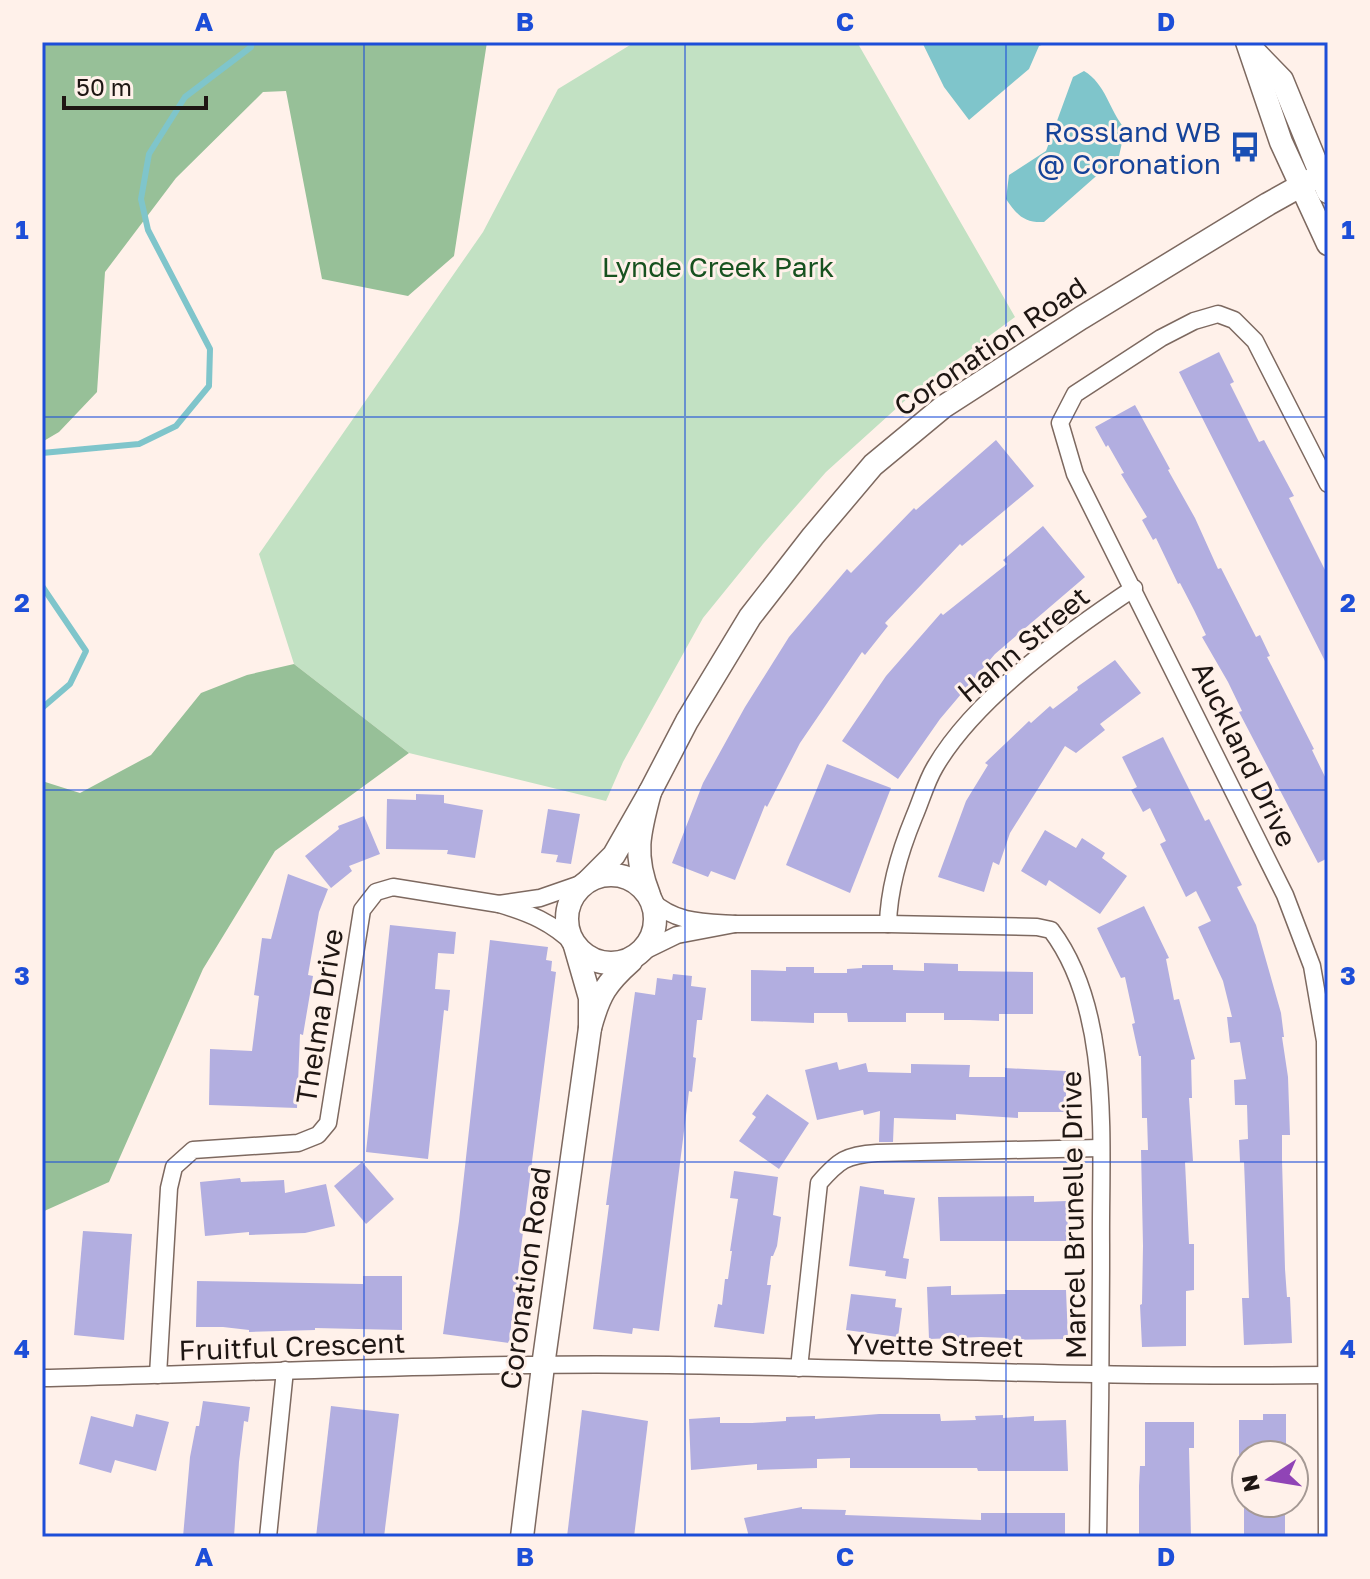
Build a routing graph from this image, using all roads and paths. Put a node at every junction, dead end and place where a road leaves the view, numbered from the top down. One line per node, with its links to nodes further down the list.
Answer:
1 (1247, 44): 2 (street)
2 (1316, 184): 3 (street); 6 (street, Coronation Road)
3 (1328, 244)
4 (1328, 484): 5 (street, Auckland Drive)
5 (1134, 588): 11 (street, Hahn Street); 21 (street, Auckland Drive)
6 (650, 792): 7 (street, Coronation Road); 8 (street, Coronation Road)
7 (589, 881): 8 (street); 9 (street); 12 (street)
8 (651, 900): 10 (street, Marcel Brunelle Drive); 13 (street)
9 (499, 904): 12 (street); 19 (street, Thelma Drive)
10 (735, 924): 11 (street, Marcel Brunelle Drive); 13 (street, Marcel Brunelle Drive)
11 (888, 924): 15 (street, Marcel Brunelle Drive)
12 (575, 945): 13 (street); 14 (street, Coronation Road)
13 (640, 953): 14 (street, Coronation Road)
14 (590, 1028): 16 (street, Coronation Road)
15 (1100, 1148): 17 (street); 20 (street, Marcel Brunelle Drive)
16 (543, 1366): 17 (street, Yvette Street); 18 (street, Fruitful Crescent); 24 (street, Coronation Road)
17 (799, 1368): 20 (street, Yvette Street)
18 (285, 1370): 19 (street, Fruitful Crescent); 23 (street)
19 (158, 1375): 22 (street, Fruitful Crescent)
20 (1102, 1375): 21 (street, Yvette Street); 25 (street, Marcel Brunelle Drive)
21 (1327, 1375): 26 (street, Auckland Drive)
22 (42, 1378)
23 (268, 1537)
24 (522, 1537)
25 (1098, 1537)
26 (1327, 1537)

